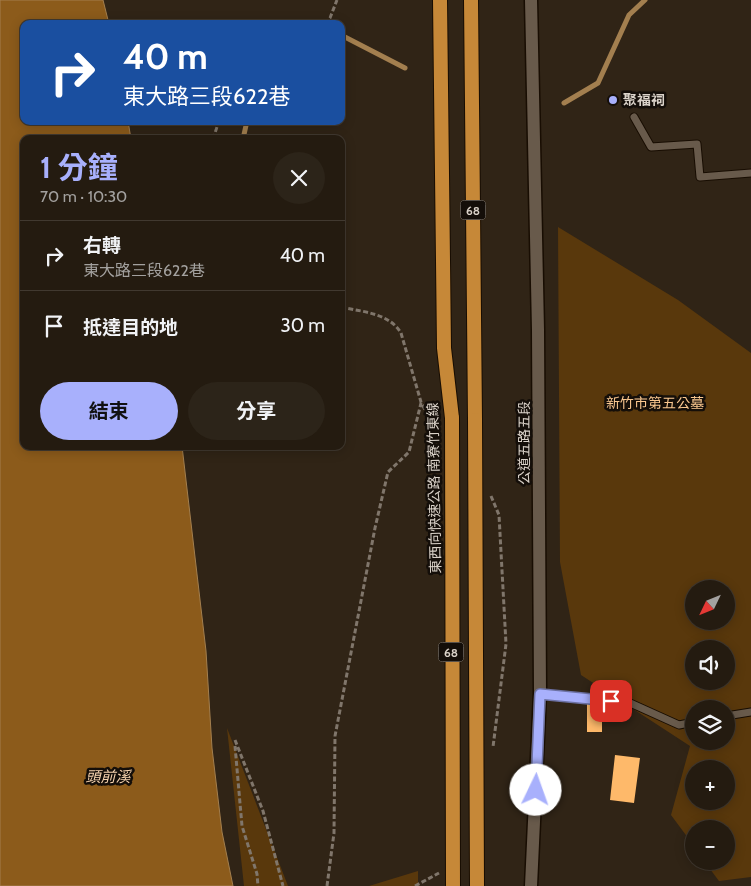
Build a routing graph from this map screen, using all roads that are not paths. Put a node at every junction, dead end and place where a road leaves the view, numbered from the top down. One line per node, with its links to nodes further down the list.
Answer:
1 (440, 0): 10 (highway, 東西向快速公路 南寮竹東線 / 68, bridge)
2 (471, 0): 11 (highway, 68, bridge)
3 (531, 0): 6 (street, 公道五路五段)
4 (634, 117): 5 (lane)
5 (751, 173)
6 (540, 694): 9 (lane); 12 (street, 公道五路五段)
7 (751, 712): 8 (lane)
8 (735, 715)
9 (685, 724)
10 (453, 886)
11 (477, 886)
12 (531, 886)

